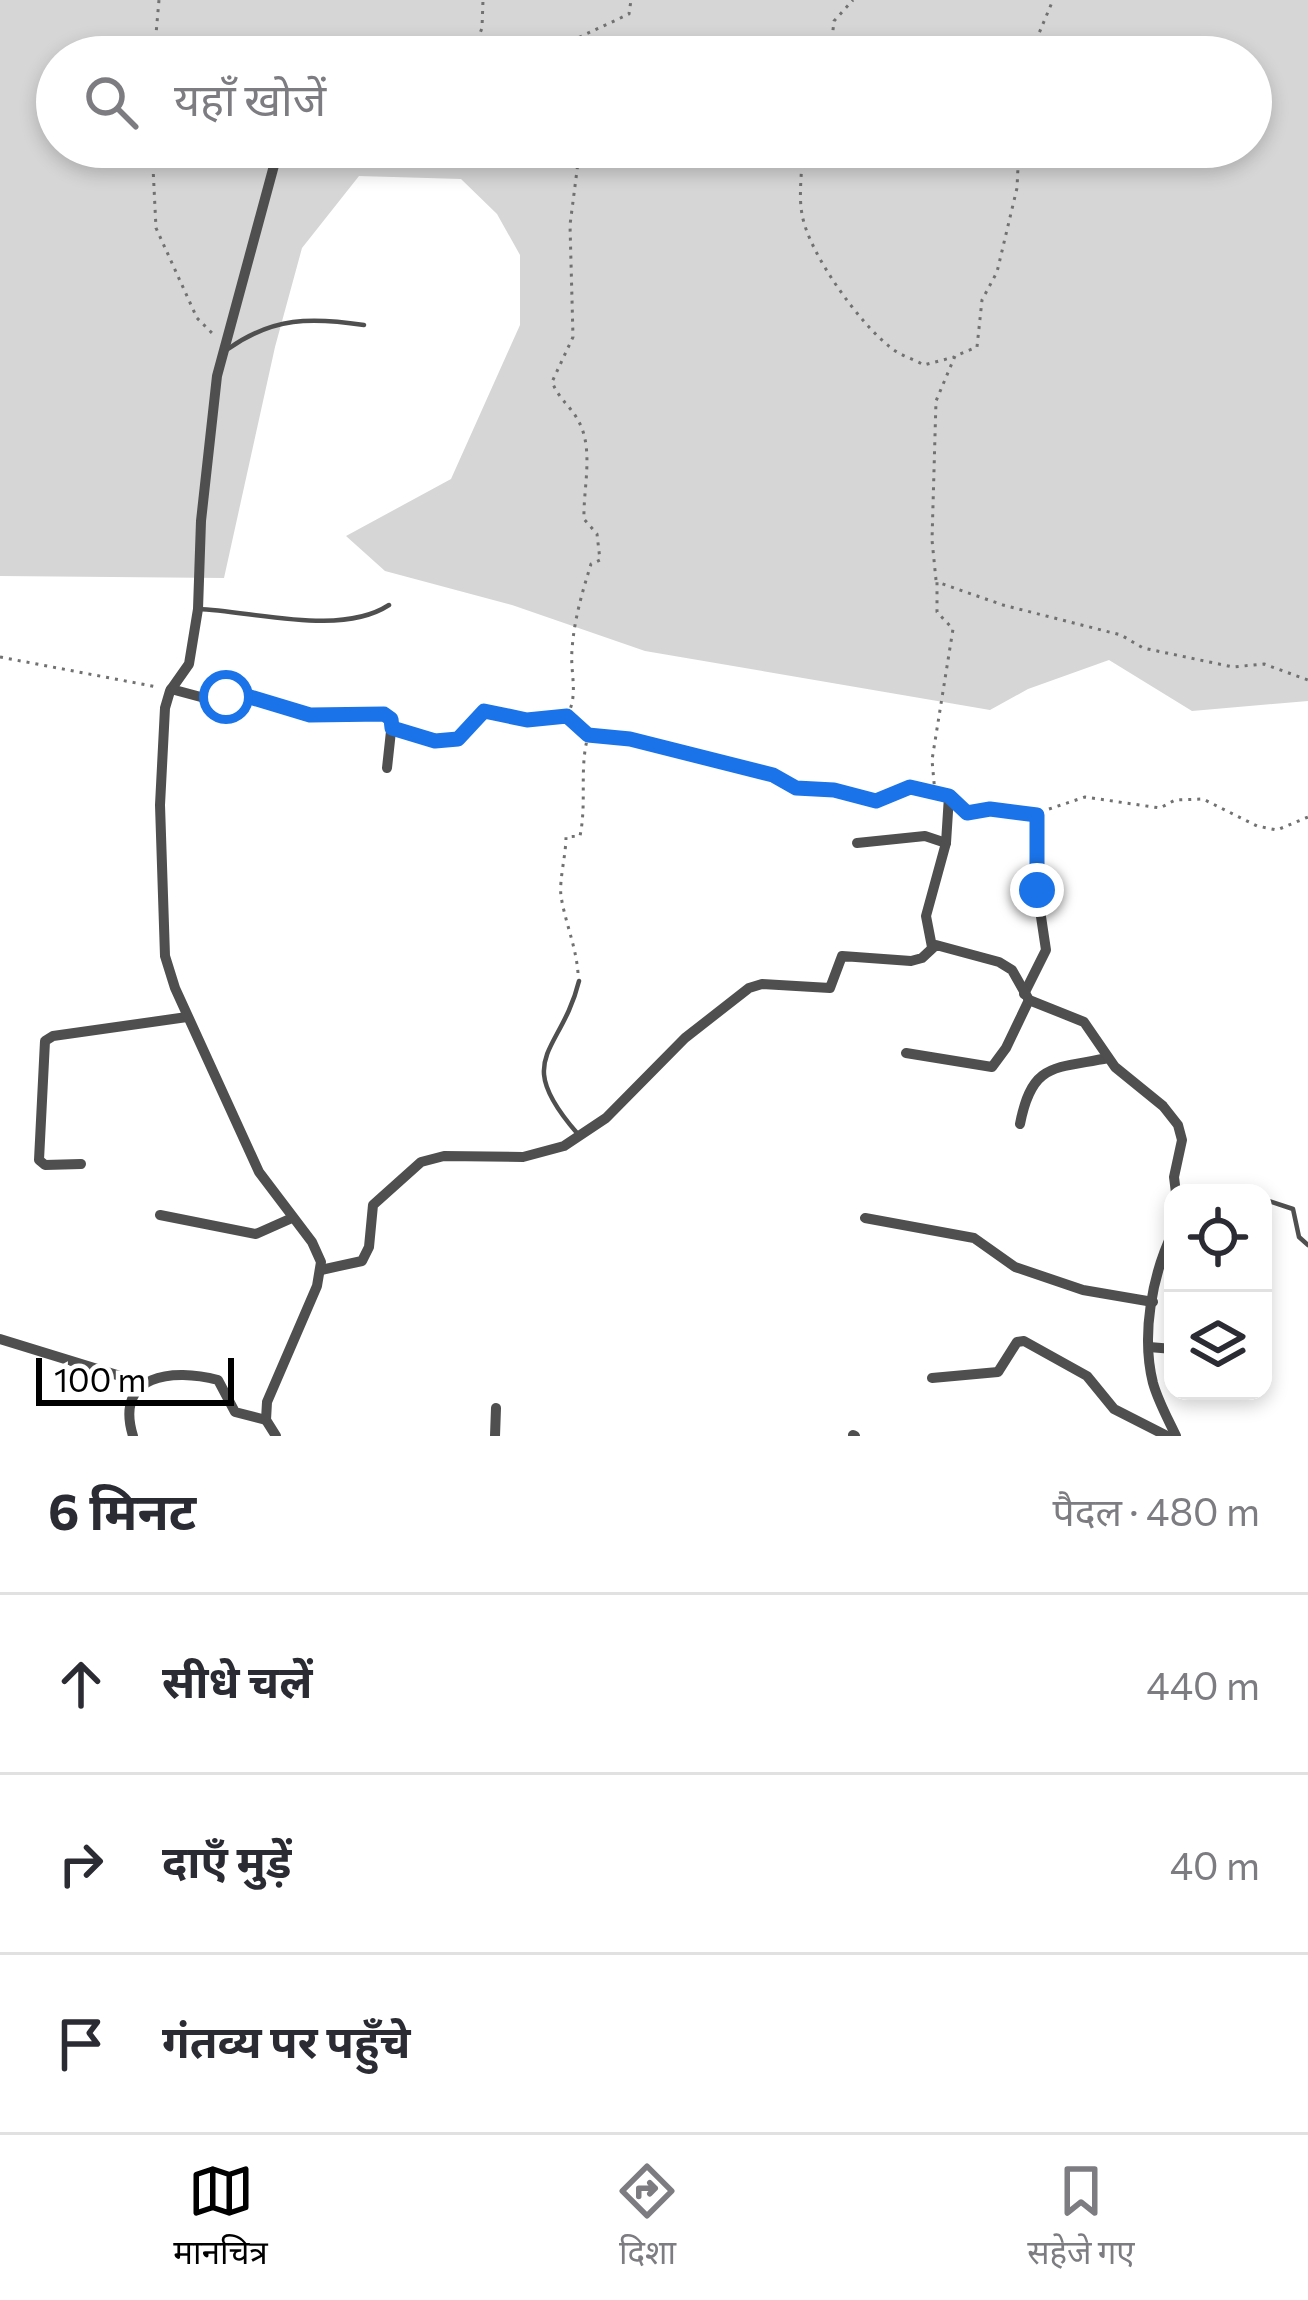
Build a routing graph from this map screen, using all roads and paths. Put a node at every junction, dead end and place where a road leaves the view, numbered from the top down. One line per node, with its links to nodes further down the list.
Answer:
1 (160, 0): 6 (path)
2 (483, 0): 7 (path)
3 (631, 0): 8 (path)
4 (853, 0): 9 (path)
5 (1053, 0): 10 (path)
6 (156, 36)
7 (479, 36)
8 (582, 36)
9 (832, 36)
10 (1038, 36)
11 (153, 168): 17 (path)
12 (274, 168): 17 (street)
13 (577, 168): 25 (path)
14 (802, 168): 18 (path)
15 (1018, 168): 18 (path)
16 (364, 325): 17 (lane)
17 (224, 349): 21 (street)
18 (955, 356): 19 (path)
19 (937, 582): 23 (path); 29 (path)
20 (389, 605): 21 (lane)
21 (198, 609): 24 (street)
22 (0, 657): 24 (path)
23 (1308, 680)
24 (170, 690): 26 (street); 38 (street)
25 (567, 716): 26 (path); 27 (path)
26 (392, 728): 28 (street)
27 (588, 735): 29 (path); 36 (path)
28 (387, 768)
29 (932, 792): 30 (path)
30 (949, 796): 31 (path); 34 (street)
31 (1037, 815): 32 (path); 37 (street)
32 (1308, 817)
33 (857, 843): 34 (street)
34 (946, 843): 35 (street)
35 (932, 947): 37 (street); 42 (street)
36 (579, 981): 42 (lane)
37 (1027, 997): 39 (street); 40 (street)
38 (187, 1017): 43 (street); 47 (street)
39 (906, 1053)
40 (1108, 1058): 41 (street); 44 (street)
41 (1020, 1124)
42 (581, 1138): 51 (street)
43 (81, 1164)
44 (1175, 1184)
45 (1272, 1202): 49 (lane)
46 (160, 1215): 47 (street)
47 (292, 1218): 51 (street)
48 (865, 1218): 52 (street)
49 (1308, 1245)
50 (1164, 1251): 52 (street)
51 (321, 1270): 59 (street)
52 (1153, 1302): 54 (street)
53 (0, 1339): 57 (street)
54 (1149, 1347): 55 (street); 64 (street)
55 (1164, 1348)
56 (932, 1378): 63 (street)
57 (143, 1383): 59 (street); 60 (street)
58 (496, 1408): 62 (street)
59 (266, 1420): 61 (street)
60 (133, 1436)
61 (276, 1436)
62 (495, 1436)
63 (1166, 1436)
64 (1176, 1436)

